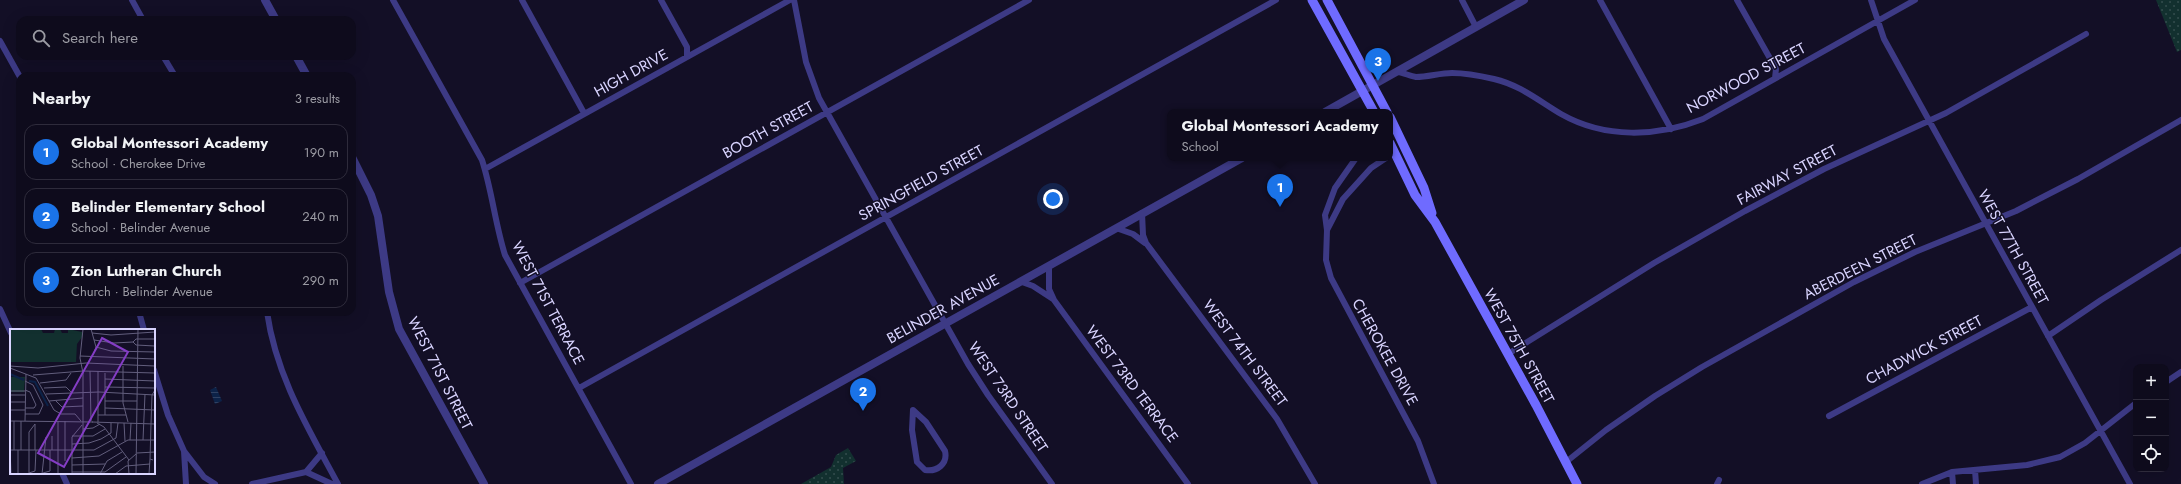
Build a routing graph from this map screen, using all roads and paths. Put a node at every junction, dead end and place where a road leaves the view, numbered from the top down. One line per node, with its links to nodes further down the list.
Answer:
1 (132, 0): 18 (street)
2 (265, 0): 19 (street)
3 (393, 0): 48 (street, WEST 71ST TERRACE)
4 (522, 0): 38 (street)
5 (661, 0): 24 (street)
6 (790, 0): 24 (street, HIGH DRIVE)
7 (794, 0): 37 (street, WEST 73RD STREET)
8 (1030, 0): 37 (street, BOOTH STREET)
9 (1276, 0): 50 (street, SPRINGFIELD STREET)
10 (1312, 0): 33 (main road)
11 (1327, 0): 32 (main road)
12 (1462, 0): 21 (street)
13 (1524, 0): 21 (street)
14 (1600, 0): 42 (street)
15 (1737, 0): 31 (street)
16 (1871, 0): 20 (street, WEST 77TH STREET)
17 (1915, 0): 20 (street, NORWOOD STREET)
18 (141, 16)
19 (274, 16)
20 (1878, 21): 31 (street, NORWOOD STREET); 40 (street, WEST 77TH STREET)
21 (1476, 27): 30 (street)
22 (2086, 34): 40 (street, FAIRWAY STREET)
23 (0, 41): 27 (street)
24 (687, 56): 38 (street, HIGH DRIVE)
25 (166, 60): 28 (street)
26 (298, 60): 29 (street)
27 (17, 72)
28 (173, 72)
29 (305, 72)
30 (1398, 72): 32 (street); 42 (street, NORWOOD STREET)
31 (1775, 78): 42 (street, NORWOOD STREET)
32 (1373, 86): 33 (street); 36 (main road)
33 (1363, 91): 34 (street); 35 (main road)
34 (1330, 109)
35 (1372, 109)
36 (1385, 109)
37 (828, 111): 50 (street, WEST 73RD STREET); 59 (street, BOOTH STREET)
38 (584, 113): 48 (street, HIGH DRIVE)
39 (2181, 120): 52 (street, ABERDEEN STREET)
40 (1929, 121): 52 (street, WEST 77TH STREET); 69 (street, FAIRWAY STREET)
41 (1393, 123): 51 (main road, WEST 75TH STREET)
42 (1670, 129)
43 (1393, 155): 51 (main road, WEST 75TH STREET)
44 (1237, 161): 49 (street, BELINDER AVENUE)
45 (1354, 161): 54 (street, CHEROKEE DRIVE)
46 (1382, 161): 54 (street, CHEROKEE DRIVE)
47 (356, 165): 92 (street, WEST 71ST STREET)
48 (485, 169): 59 (street, WEST 71ST TERRACE)
49 (1142, 213): 53 (street, BELINDER AVENUE); 55 (street, WEST 74TH STREET)
50 (887, 216): 65 (street, WEST 73RD STREET); 73 (street, SPRINGFIELD STREET)
51 (1435, 222): 69 (main road, WEST 75TH STREET)
52 (1986, 224): 61 (street, WEST 77TH STREET); 80 (street, ABERDEEN STREET)
53 (1116, 228): 55 (street, WEST 74TH STREET); 57 (street, BELINDER AVENUE)
54 (1327, 230): 97 (street, CHEROKEE DRIVE)
55 (1146, 243): 96 (street, WEST 74TH STREET)
56 (2181, 250): 68 (street)
57 (1049, 267): 58 (street, BELINDER AVENUE); 60 (street, WEST 73RD TERRACE)
58 (1022, 282): 60 (street, WEST 73RD TERRACE); 65 (street, BELINDER AVENUE)
59 (520, 283): 73 (street, WEST 71ST TERRACE)
60 (1054, 300): 95 (street, WEST 73RD TERRACE)
61 (2032, 307): 68 (street, WEST 77TH STREET); 76 (street, CHADWICK STREET)
62 (0, 309): 67 (street)
63 (140, 316): 66 (street)
64 (268, 316): 79 (street)
65 (945, 323): 85 (street, WEST 73RD STREET); 94 (street, BELINDER AVENUE)
66 (144, 329)
67 (10, 331)
68 (2048, 336): 77 (street, WEST 77TH STREET)
69 (1508, 354): 80 (main road, WEST 75TH STREET)
70 (2181, 372): 72 (street)
71 (155, 373): 78 (street)
72 (2169, 380)
73 (579, 388): 93 (street, WEST 71ST TERRACE)
74 (2133, 405): 77 (street)
75 (913, 410): 75 (street)
76 (1829, 416)
77 (2100, 431): 81 (street); 102 (street, WEST 77TH STREET)
78 (184, 451): 87 (street); 88 (street)
79 (322, 453): 82 (street); 91 (street)
80 (1566, 462): 98 (main road, WEST 75TH STREET)
81 (1975, 470): 83 (street); 101 (street)
82 (306, 472): 89 (street); 90 (street)
83 (1952, 472): 99 (street); 100 (street)
84 (62, 474): 86 (street)
85 (1051, 483)
86 (67, 484)
87 (186, 484)
88 (215, 484)
89 (252, 484)
90 (332, 484)
91 (338, 484)
92 (484, 484)
93 (631, 484)
94 (658, 484)
95 (1188, 484)
96 (1315, 484)
97 (1434, 484)
98 (1577, 484)
99 (1922, 484)
100 (1953, 484)
101 (1976, 484)
102 (2130, 484)

